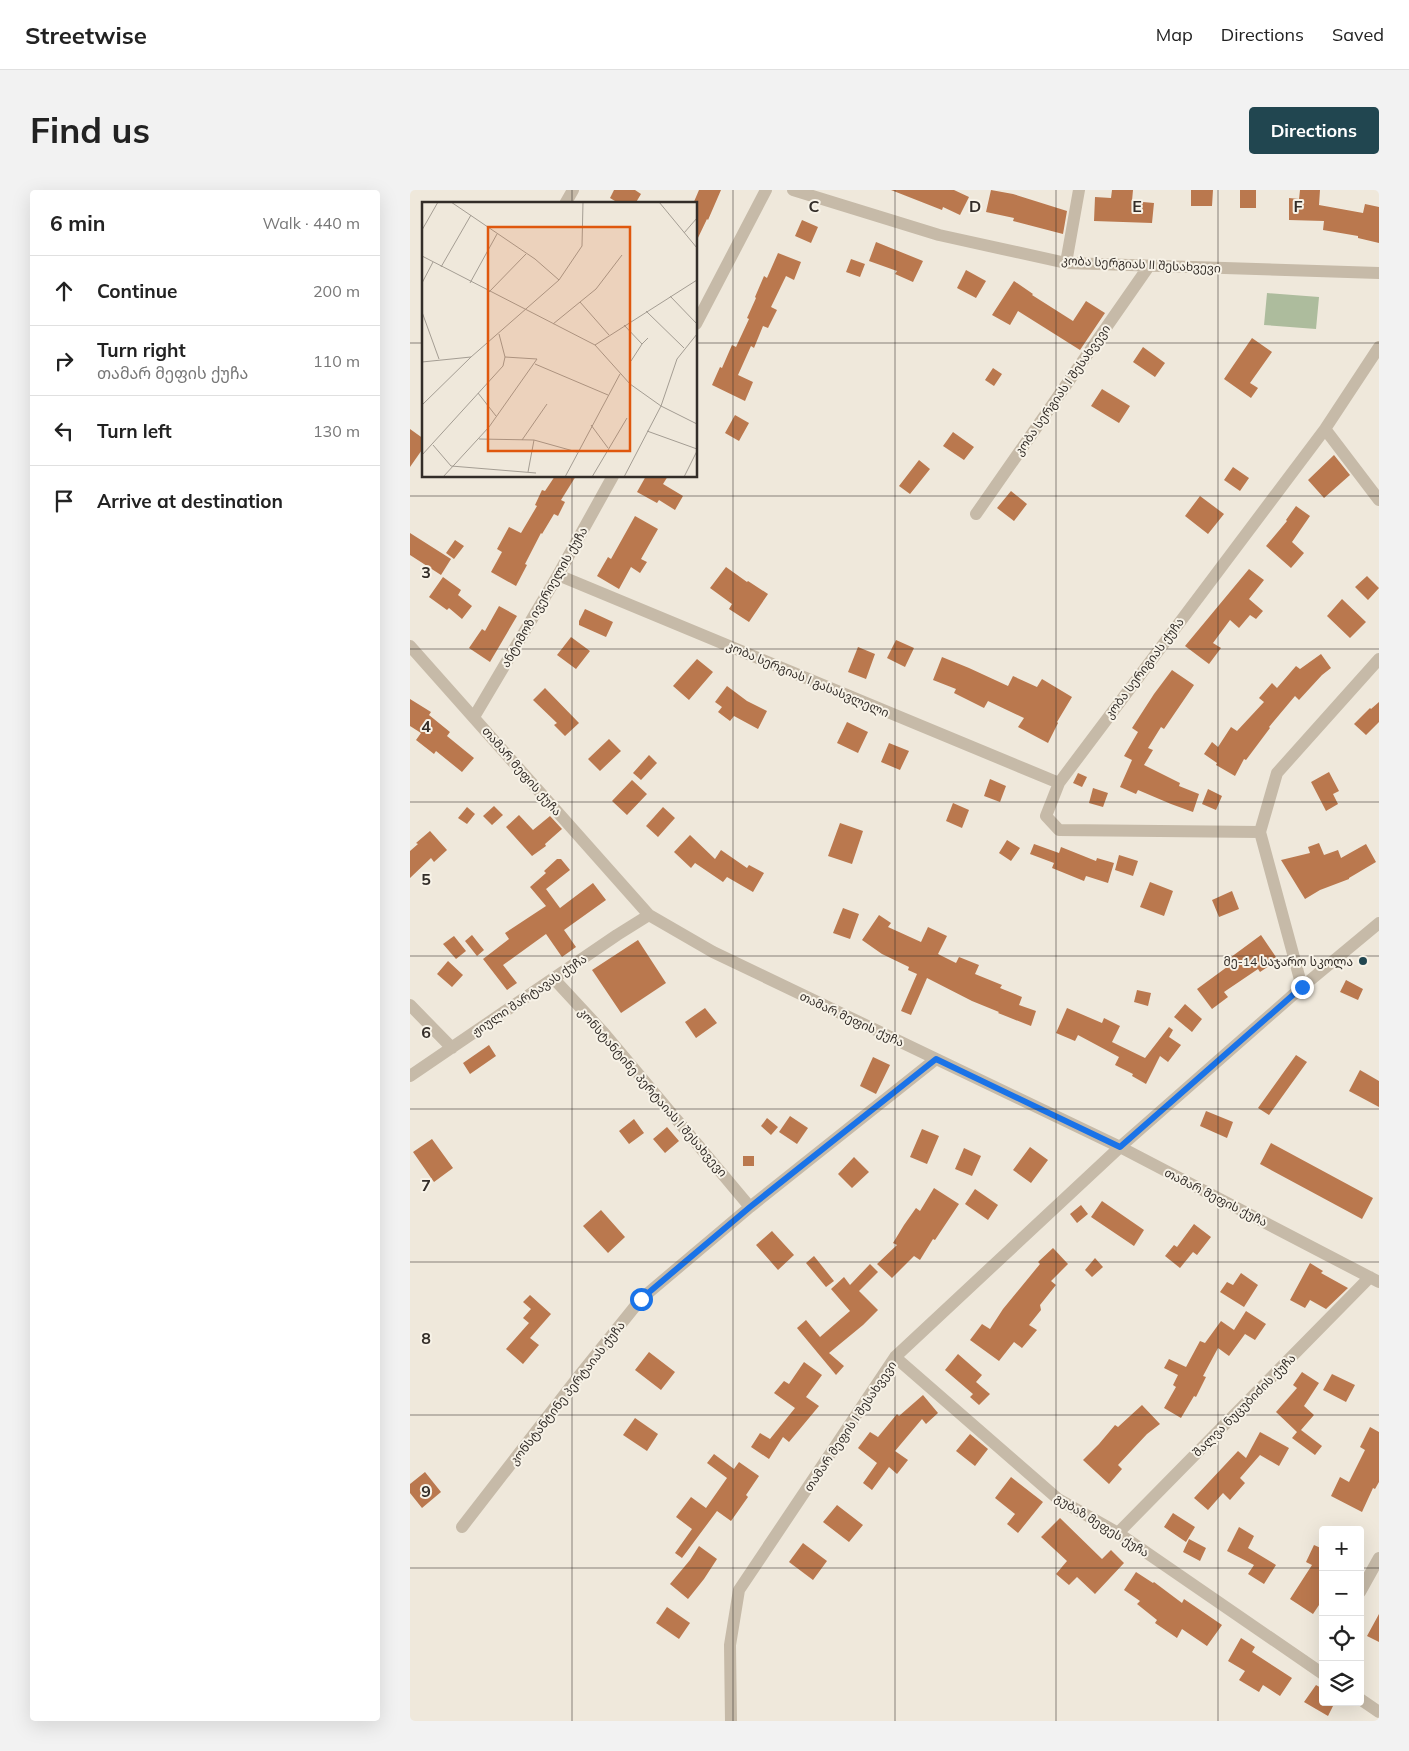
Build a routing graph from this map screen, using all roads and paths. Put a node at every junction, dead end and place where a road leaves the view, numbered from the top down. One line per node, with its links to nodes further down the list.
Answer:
1 (573, 190): 5 (street)
2 (766, 190): 9 (street)
3 (793, 190): 6 (street, კობა სერგიას II შესახვევი)
4 (1079, 190): 6 (street)
5 (566, 202)
6 (1066, 263): 7 (street, კობა სერგიას II შესახვევი)
7 (1149, 266): 8 (street, კობა სერგიას II შესახვევი); 14 (street, კობა სერგიას I შესახვევი)
8 (1379, 273)
9 (698, 320)
10 (1379, 347): 11 (street, კობა სერიგიას ქუჩა)
11 (1325, 429): 13 (street); 19 (street, კობა სერიგიას ქუჩა)
12 (612, 478): 15 (street, ანტიმოზ ივერიელის ქუჩა)
13 (1379, 500)
14 (976, 514)
15 (558, 575): 18 (street, ანტიმოზ ივერიელის ქუჩა); 19 (street, კობა სერგიას I გასასვლელი)
16 (410, 646): 18 (street, თამარ მეფის ქუჩა)
17 (1379, 659): 20 (street)
18 (474, 717): 21 (street, თამარ მეფის ქუჩა)
19 (1058, 783): 20 (street, კობა სერიგიას ქუჩა)
20 (1260, 832): 24 (street)
21 (649, 915): 23 (street, ჟიული შარტავას ქუჩა); 27 (street, თამარ მეფის ქუჩა)
22 (1379, 923): 24 (street, თამარ მეფის I შესახვევი)
23 (554, 979): 26 (street, ჟიული შარტავას ქუჩა); 30 (street, კონსტანტინე პერტაიას I შესახვევი)
24 (1302, 987): 29 (street, თამარ მეფის I შესახვევი)
25 (410, 1006): 26 (street)
26 (452, 1048): 28 (street, ჟიული შარტავას ქუჩა)
27 (936, 1059): 29 (street, თამარ მეფის ქუჩა); 30 (street, კონსტანტინე პერტაიას ქუჩა)
28 (410, 1076)
29 (1120, 1147): 31 (street, თამარ მეფის ქუჩა); 32 (street, თამარ მეფის I შესახვევი)
30 (750, 1207): 33 (street, კონსტანტინე პერტაიას ქუჩა)
31 (1375, 1280): 34 (street, შალვა ნუცუბიძის ქუჩა)
32 (896, 1357): 34 (street, გუბაზ მეფეს ქუჩა); 40 (street, თამარ მეფის I შესახვევი)
33 (462, 1527)
34 (1118, 1533): 37 (street, გუბაზ მეფეს ქუჩა)
35 (1379, 1558): 36 (street)
36 (1364, 1585)
37 (1319, 1667)
38 (1364, 1702): 39 (street)
39 (1379, 1712)
40 (731, 1721)

